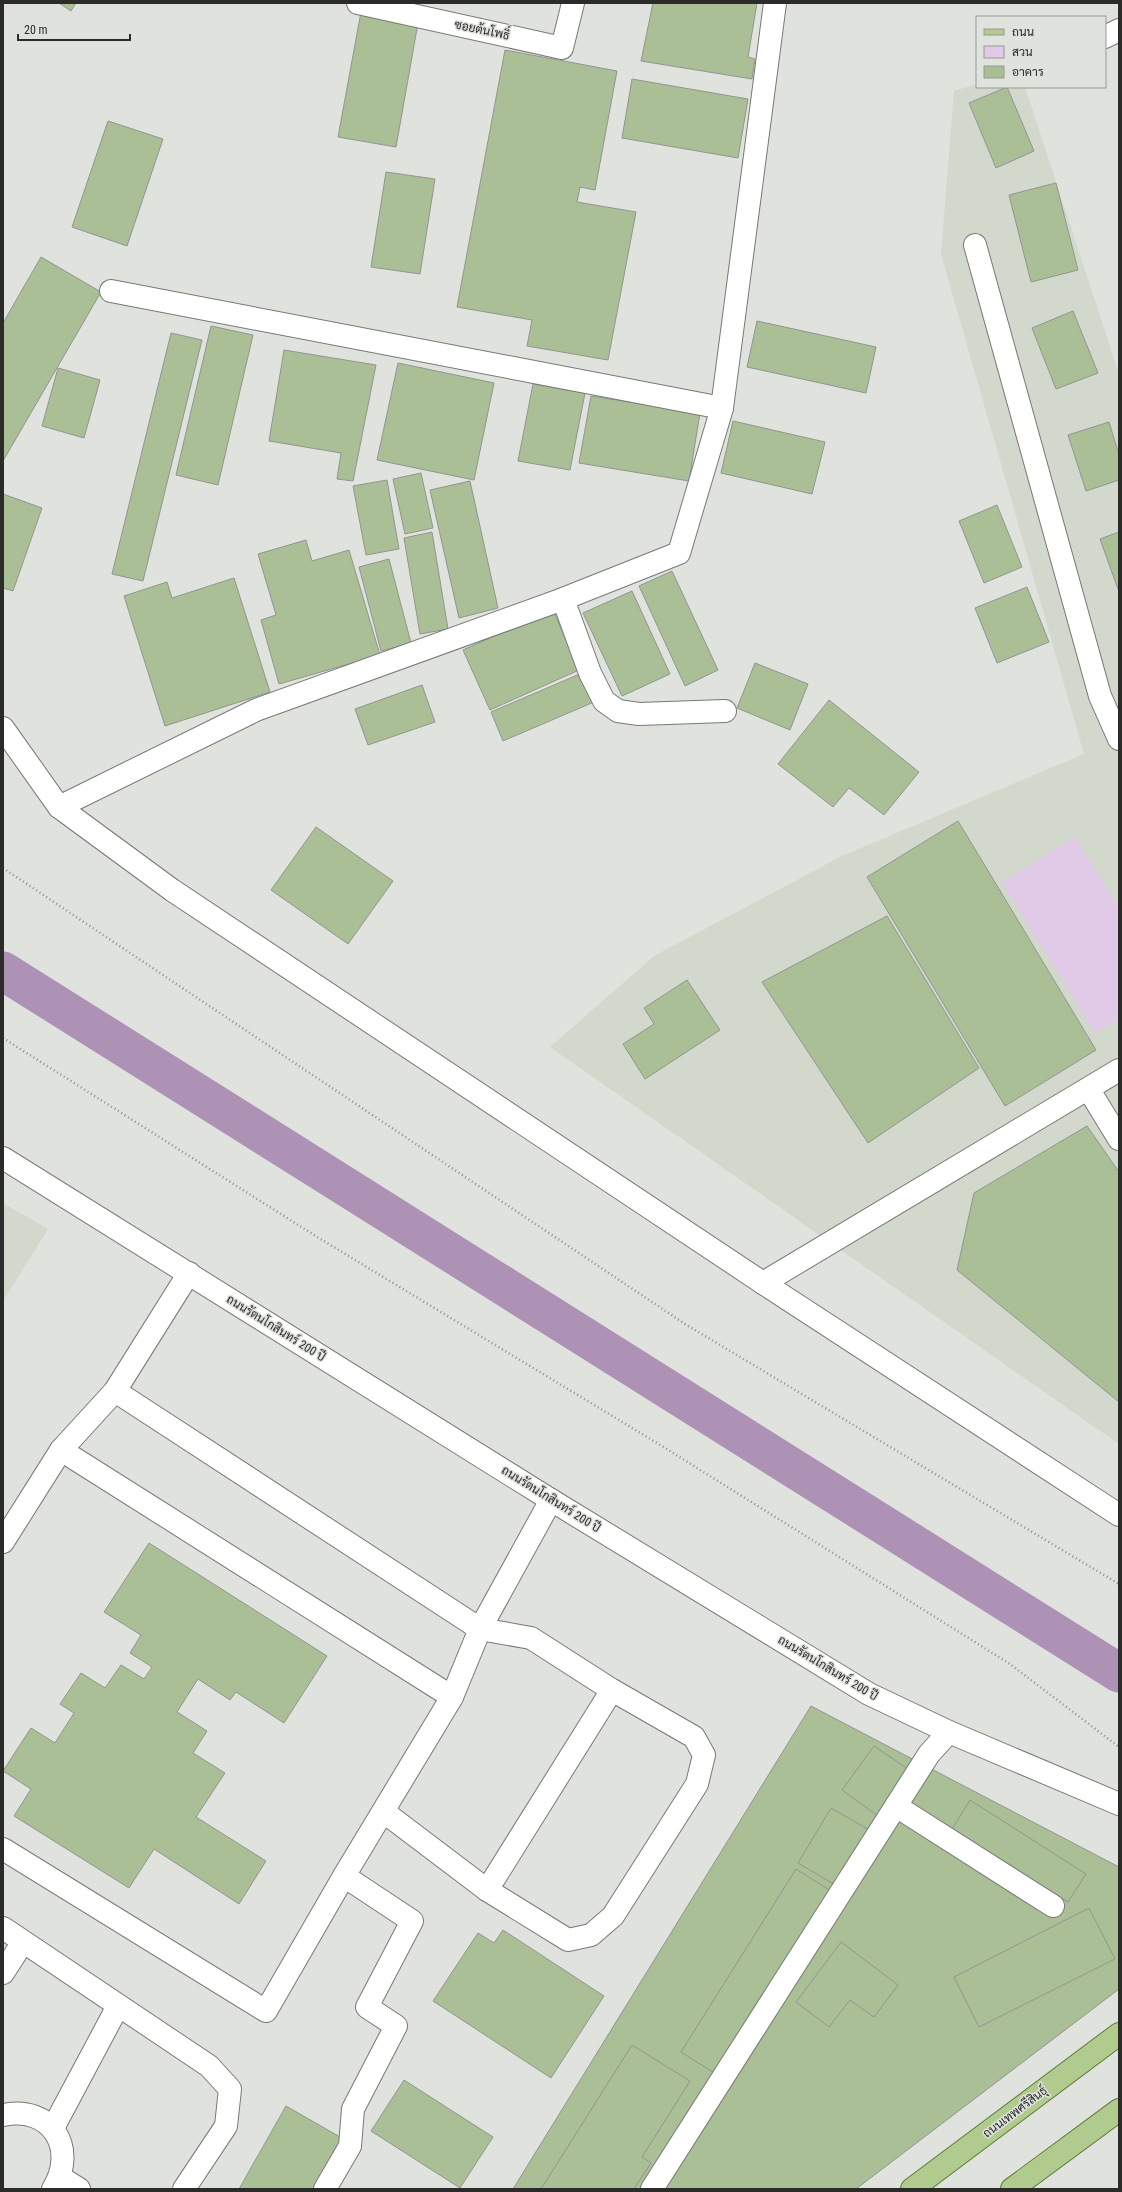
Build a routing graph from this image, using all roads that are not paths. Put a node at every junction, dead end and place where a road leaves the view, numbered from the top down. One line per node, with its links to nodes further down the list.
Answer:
1 (358, 3): 2 (street, ซอยต้นโพธิ์)
2 (573, 3)
3 (775, 3): 8 (street)
4 (1119, 30): 5 (street)
5 (1106, 36)
6 (975, 245): 12 (street)
7 (111, 291): 8 (street)
8 (722, 408): 9 (street)
9 (563, 599): 10 (street); 13 (street)
10 (725, 711)
11 (3, 728): 13 (street)
12 (1119, 739)
13 (59, 807): 19 (street)
14 (1119, 1070): 15 (street)
15 (1089, 1090): 16 (street); 19 (street)
16 (1119, 1139)
17 (3, 1158): 18 (street, ถนนรัตนโกสินทร์ 200 ปี)
18 (189, 1273): 20 (street); 22 (street, ถนนรัตนโกสินทร์ 200 ปี)
19 (762, 1283): 23 (street)
20 (115, 1390): 21 (street); 25 (street)
21 (61, 1450): 24 (street); 27 (street)
22 (551, 1500): 25 (street); 28 (street, ถนนรัตนโกสินทร์ 200 ปี)
23 (1119, 1515)
24 (3, 1542)
25 (480, 1629): 26 (street); 27 (street)
26 (612, 1690): 34 (street); 34 (street)
27 (452, 1697): 31 (street)
28 (949, 1732): 29 (street, ถนนรัตนโกสินทร์ 200 ปี); 30 (street)
29 (1119, 1804)
30 (896, 1806): 35 (street); 48 (street)
31 (384, 1812): 33 (street); 34 (street)
32 (3, 1849): 33 (street)
33 (344, 1876): 47 (street)
34 (487, 1890)
35 (1053, 1906)
36 (3, 1928): 37 (street)
37 (23, 1942): 38 (street); 39 (street)
38 (3, 1973)
39 (118, 2006): 43 (street); 46 (street)
40 (1119, 2034): 49 (main road, ถนนเทพศรีสินธุ์)
41 (1119, 2110): 50 (main road)
42 (3, 2115): 43 (street)
43 (53, 2128): 44 (street)
44 (57, 2183): 45 (street)
45 (79, 2189)
46 (184, 2189)
47 (325, 2189)
48 (652, 2189)
49 (912, 2189)
50 (1012, 2189)

